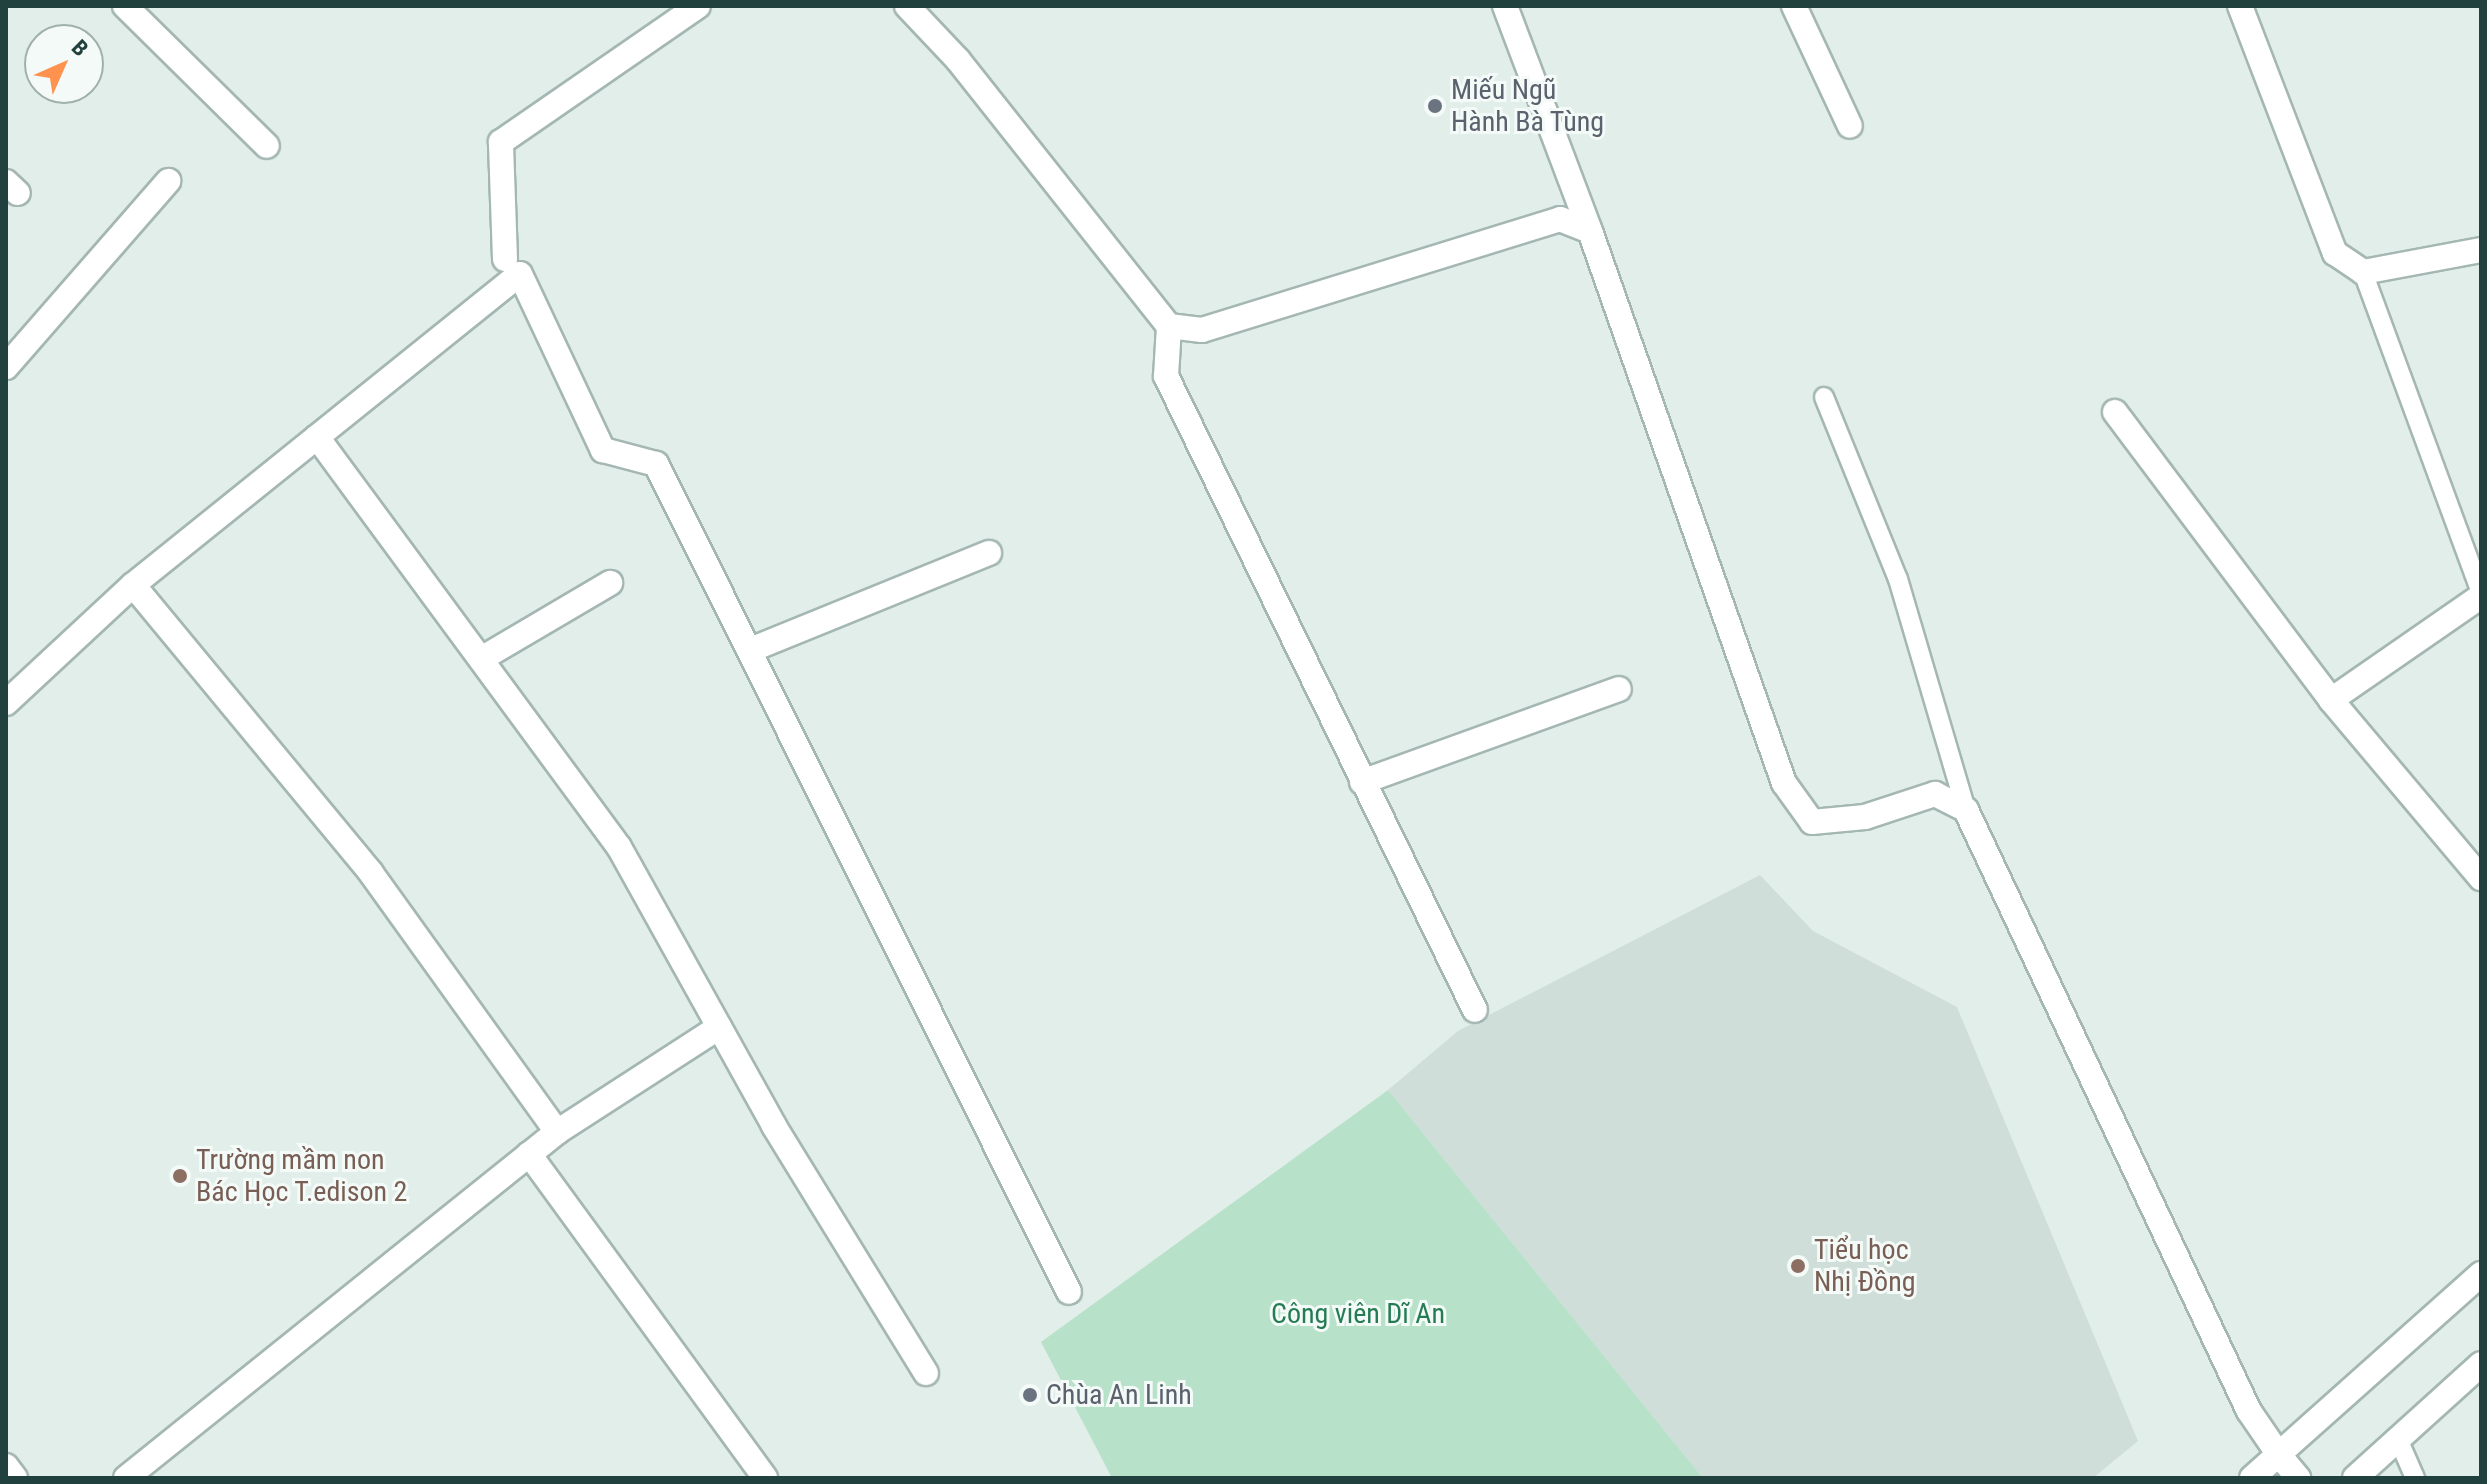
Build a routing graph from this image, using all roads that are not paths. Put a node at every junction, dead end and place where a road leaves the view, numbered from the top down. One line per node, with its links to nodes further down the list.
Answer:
1 (125, 6): 8 (street)
2 (698, 6): 12 (street)
3 (907, 6): 14 (street)
4 (1505, 6): 10 (street)
5 (1794, 6): 7 (street)
6 (2240, 6): 13 (street)
7 (1850, 126)
8 (267, 146)
9 (168, 181): 15 (street)
10 (1590, 231): 14 (street); 29 (street)
11 (2481, 250): 13 (street)
12 (505, 259)
13 (2363, 272): 22 (lane)
14 (1169, 326): 28 (street)
15 (6, 367)
16 (1824, 397): 29 (lane)
17 (2115, 412): 26 (street)
18 (317, 437): 21 (street); 23 (street); 24 (street)
19 (989, 553): 23 (street)
20 (610, 583): 24 (street)
21 (133, 585): 27 (street); 33 (street)
22 (2481, 594): 26 (street)
23 (750, 650): 36 (street)
24 (481, 659): 32 (street)
25 (1619, 689): 28 (street)
26 (2331, 700): 30 (street)
27 (6, 703)
28 (1362, 782): 31 (street)
29 (1966, 810): 40 (street)
30 (2481, 878)
31 (1475, 1010)
32 (719, 1027): 33 (street); 38 (street)
33 (557, 1132): 34 (street)
34 (529, 1154): 43 (street); 44 (street)
35 (2481, 1274): 40 (street)
36 (1069, 1292)
37 (2481, 1364): 39 (street)
38 (926, 1373)
39 (2398, 1439): 47 (street); 48 (lane)
40 (2279, 1455): 45 (street); 46 (street)
41 (6, 1466): 42 (street)
42 (15, 1478)
43 (126, 1478)
44 (765, 1478)
45 (2252, 1478)
46 (2298, 1478)
47 (2355, 1478)
48 (2415, 1478)

